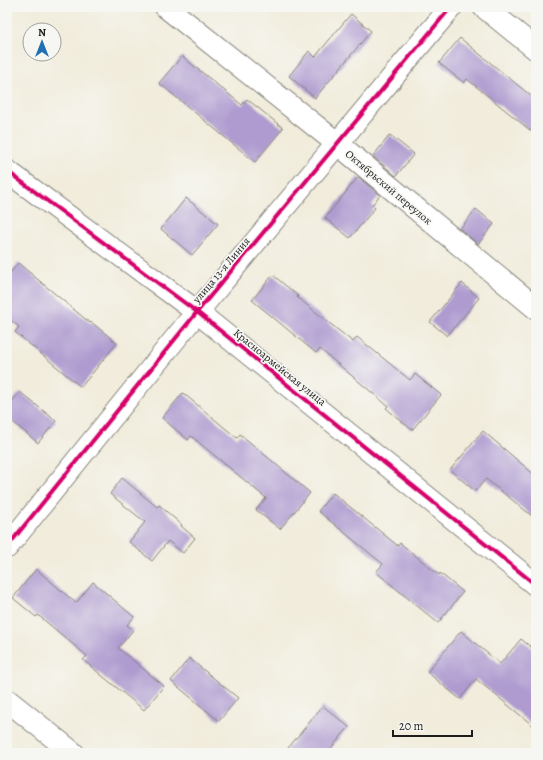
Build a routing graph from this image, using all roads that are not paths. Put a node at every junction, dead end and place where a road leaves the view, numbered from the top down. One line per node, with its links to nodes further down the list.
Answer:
1 (166, 7): 5 (street, Октябрьский переулок)
2 (452, 7): 5 (street, улица 13-я Линия)
3 (484, 7): 4 (street)
4 (536, 49)
5 (338, 144): 7 (street, Октябрьский переулок); 8 (street, улица 13-я Линия)
6 (7, 171): 8 (street, Красноармейская улица)
7 (536, 308)
8 (197, 312): 9 (street, улица 13-я Линия); 10 (street, Красноармейская улица)
9 (7, 547)
10 (536, 585)
11 (7, 700): 12 (street)
12 (73, 753)

